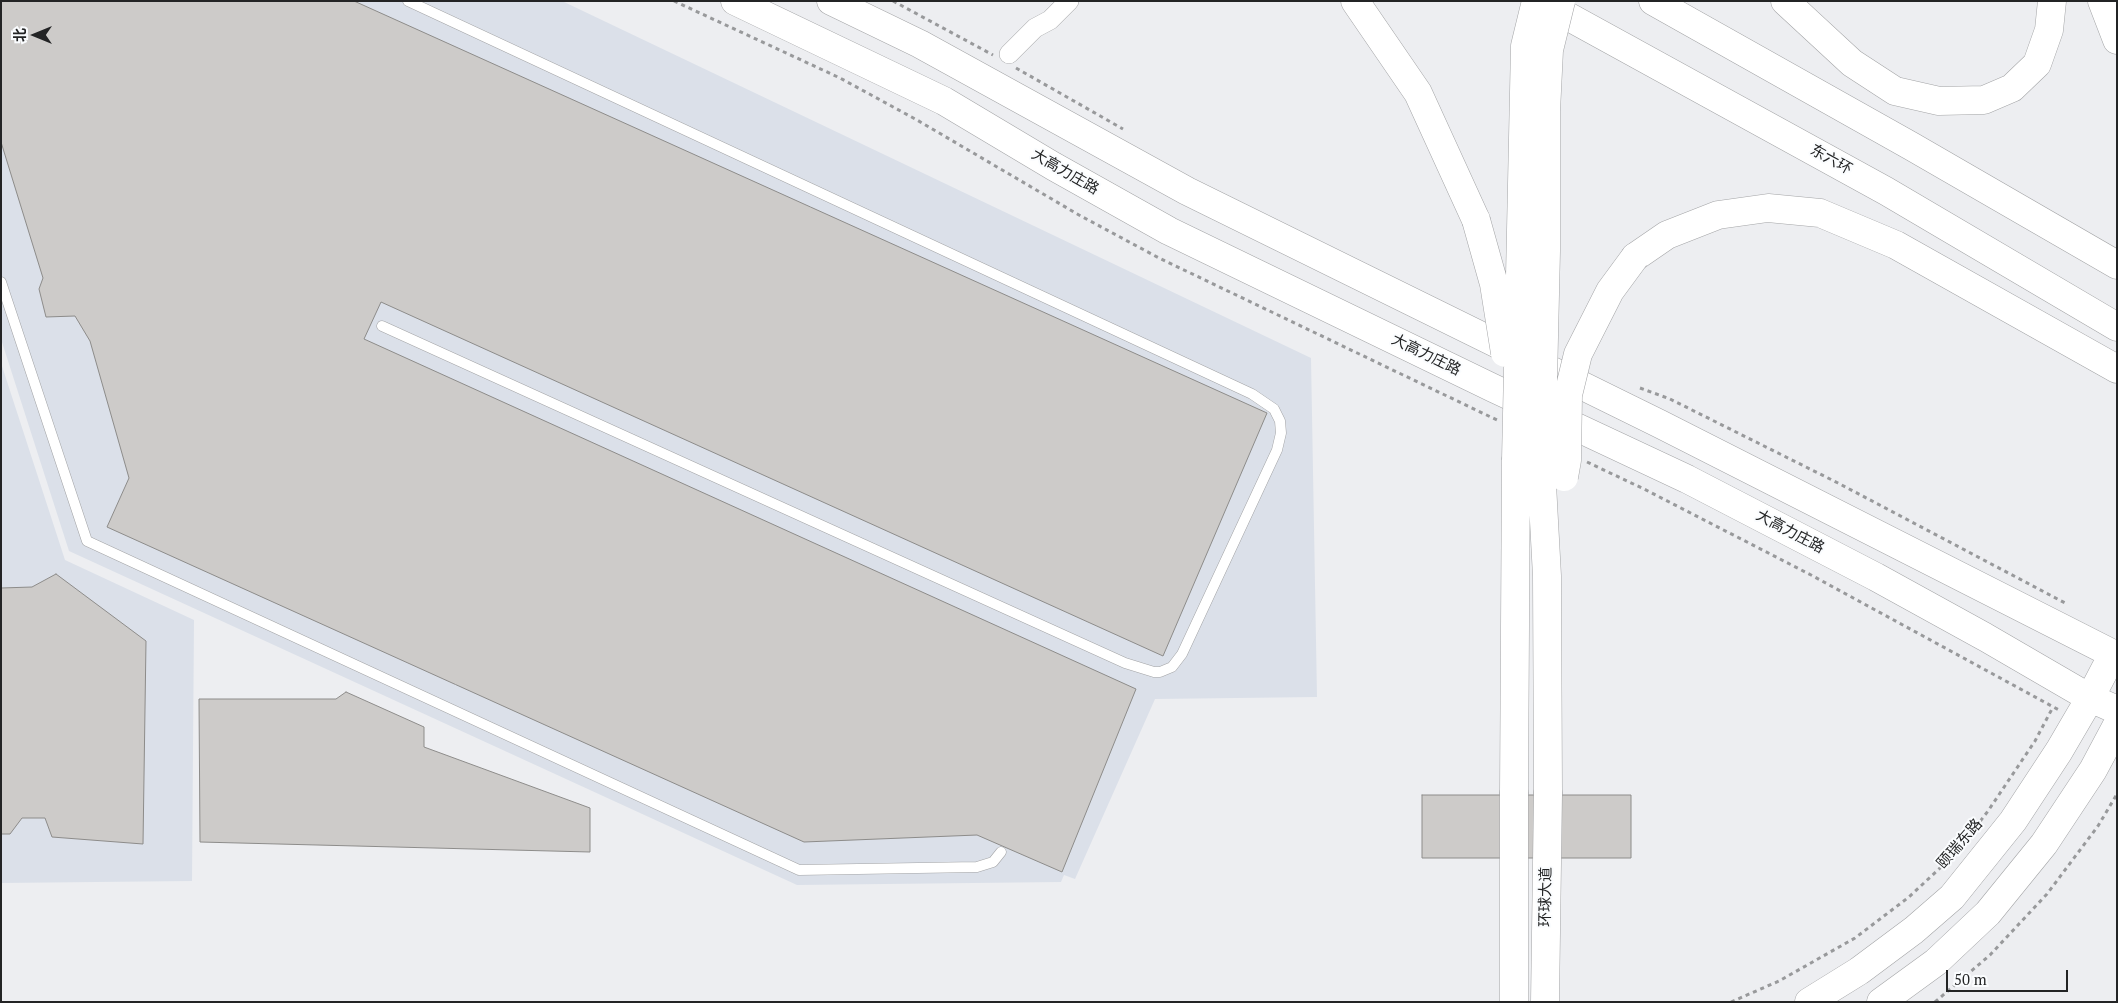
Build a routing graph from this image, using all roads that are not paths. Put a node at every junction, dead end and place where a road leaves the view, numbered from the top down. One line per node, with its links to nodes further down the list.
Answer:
1 (408, 1): 16 (lane)
2 (734, 1): 21 (main road, 大高力庄路)
3 (831, 1): 20 (main road)
4 (1069, 1): 13 (street)
5 (1355, 1): 19 (main road, bridge)
6 (1538, 1): 17 (main road, 东六环); 19 (main road, bridge)
7 (1561, 1): 19 (main road, bridge)
8 (1653, 1): 14 (main road)
9 (1785, 1): 10 (main road)
10 (2052, 1)
11 (2102, 1): 12 (main road)
12 (2117, 40)
13 (1009, 54)
14 (2117, 265)
15 (1, 282): 24 (lane)
16 (382, 326)
17 (2117, 327)
18 (2117, 369): 19 (main road, bridge)
19 (1551, 466): 25 (main road, 环球大道); 26 (main road, 环球大道)
20 (2115, 655): 21 (main road, 颐瑞东路)
21 (2084, 709): 22 (main road, 大高力庄路); 27 (main road, 颐瑞东路)
22 (2117, 710)
23 (2117, 725): 28 (main road)
24 (1001, 852)
25 (1514, 1002)
26 (1545, 1002)
27 (1809, 1002)
28 (1881, 1002)

